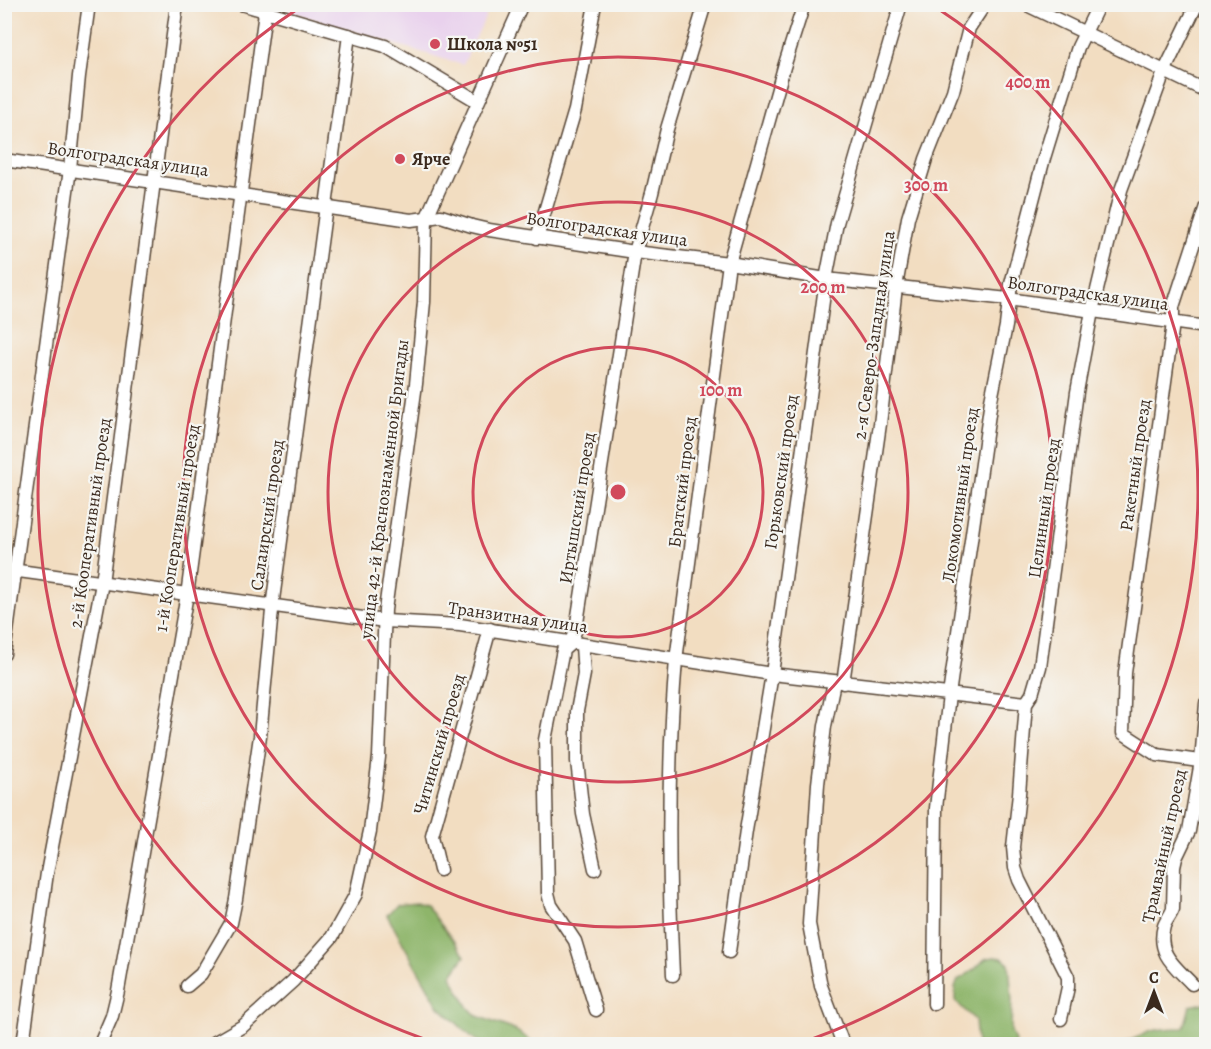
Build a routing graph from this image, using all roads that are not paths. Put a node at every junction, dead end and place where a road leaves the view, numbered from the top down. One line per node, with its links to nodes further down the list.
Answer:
1 (89, 4): 20 (street)
2 (177, 4): 21 (street, 2-й Кооперативный проезд)
3 (241, 4): 13 (street)
4 (522, 4): 18 (street, улица 42-й Краснознамённой Бригады)
5 (595, 4): 26 (street)
6 (705, 4): 27 (street, Иртышский проезд)
7 (804, 4): 28 (street, Братский проезд)
8 (901, 4): 29 (street, Горьковский проезд)
9 (985, 4): 30 (street, 2-я Северо-Западная улица)
10 (1025, 4): 14 (street)
11 (1099, 4): 14 (street, Локомотивный проезд)
12 (1197, 4): 16 (street, Целинный проезд)
13 (265, 12): 15 (street); 22 (street, 1-й Кооперативный проезд)
14 (1084, 34): 16 (street); 31 (street, Локомотивный проезд)
15 (349, 35): 18 (street); 24 (street, Салаирский проезд)
16 (1164, 72): 17 (street); 32 (street, Целинный проезд)
17 (1206, 92)
18 (477, 101): 25 (street, улица 42-й Краснознамённой Бригады)
19 (4, 160): 20 (street, Волгоградская улица)
20 (70, 169): 21 (street, Волгоградская улица); 35 (street)
21 (154, 183): 22 (street, Волгоградская улица); 36 (street, 2-й Кооперативный проезд)
22 (242, 194): 24 (street, Волгоградская улица); 37 (street, 1-й Кооперативный проезд)
23 (1206, 206): 33 (street, Ракетный проезд)
24 (326, 207): 25 (street, Волгоградская улица); 38 (street, Салаирский проезд)
25 (426, 219): 26 (street, Волгоградская улица); 39 (street, улица 42-й Краснознамённой Бригады)
26 (537, 238): 27 (street, Волгоградская улица)
27 (635, 252): 28 (street, Волгоградская улица); 41 (street, Иртышский проезд)
28 (729, 263): 29 (street, Волгоградская улица); 43 (street, Братский проезд)
29 (826, 279): 30 (street, Волгоградская улица); 44 (street, Горьковский проезд)
30 (896, 287): 31 (street, Волгоградская улица); 45 (street, 2-я Северо-Западная улица)
31 (1008, 299): 32 (street, Волгоградская улица); 46 (street, Локомотивный проезд)
32 (1092, 311): 33 (street, Волгоградская улица); 47 (street, Целинный проезд)
33 (1173, 323): 34 (street, Волгоградская улица); 49 (street, Ракетный проезд)
34 (1206, 327)
35 (10, 570): 36 (street, Транзитная улица); 42 (street)
36 (102, 583): 37 (street, Транзитная улица); 59 (street, 2-й Кооперативный проезд)
37 (186, 594): 38 (street, Транзитная улица); 60 (street, 1-й Кооперативный проезд)
38 (274, 606): 39 (street, Транзитная улица); 55 (street, Салаирский проезд)
39 (385, 621): 40 (street, Транзитная улица); 61 (street, улица 42-й Краснознамённой Бригады)
40 (489, 629): 41 (street, Транзитная улица); 51 (street, Читинский проезд)
41 (576, 645): 43 (street, Транзитная улица); 50 (street, Иртышский проезд); 57 (street, Иртышский проезд)
42 (4, 654)
43 (676, 660): 44 (street, Транзитная улица); 53 (street, Братский проезд)
44 (772, 674): 45 (street, Транзитная улица); 52 (street, Горьковский проезд)
45 (839, 682): 46 (street, Транзитная улица); 62 (street, 2-я Северо-Западная улица)
46 (949, 695): 47 (street, Транзитная улица); 56 (street, Локомотивный проезд)
47 (1026, 703): 58 (street, Целинный проезд)
48 (1206, 704): 49 (street, Трамвайный проезд)
49 (1204, 762): 54 (street, Трамвайный проезд)
50 (595, 869)
51 (440, 870)
52 (729, 952)
53 (673, 975)
54 (1192, 984)
55 (187, 986)
56 (934, 1004)
57 (596, 1010)
58 (1061, 1019)
59 (23, 1044)
60 (100, 1044)
61 (212, 1044)
62 (843, 1044)

